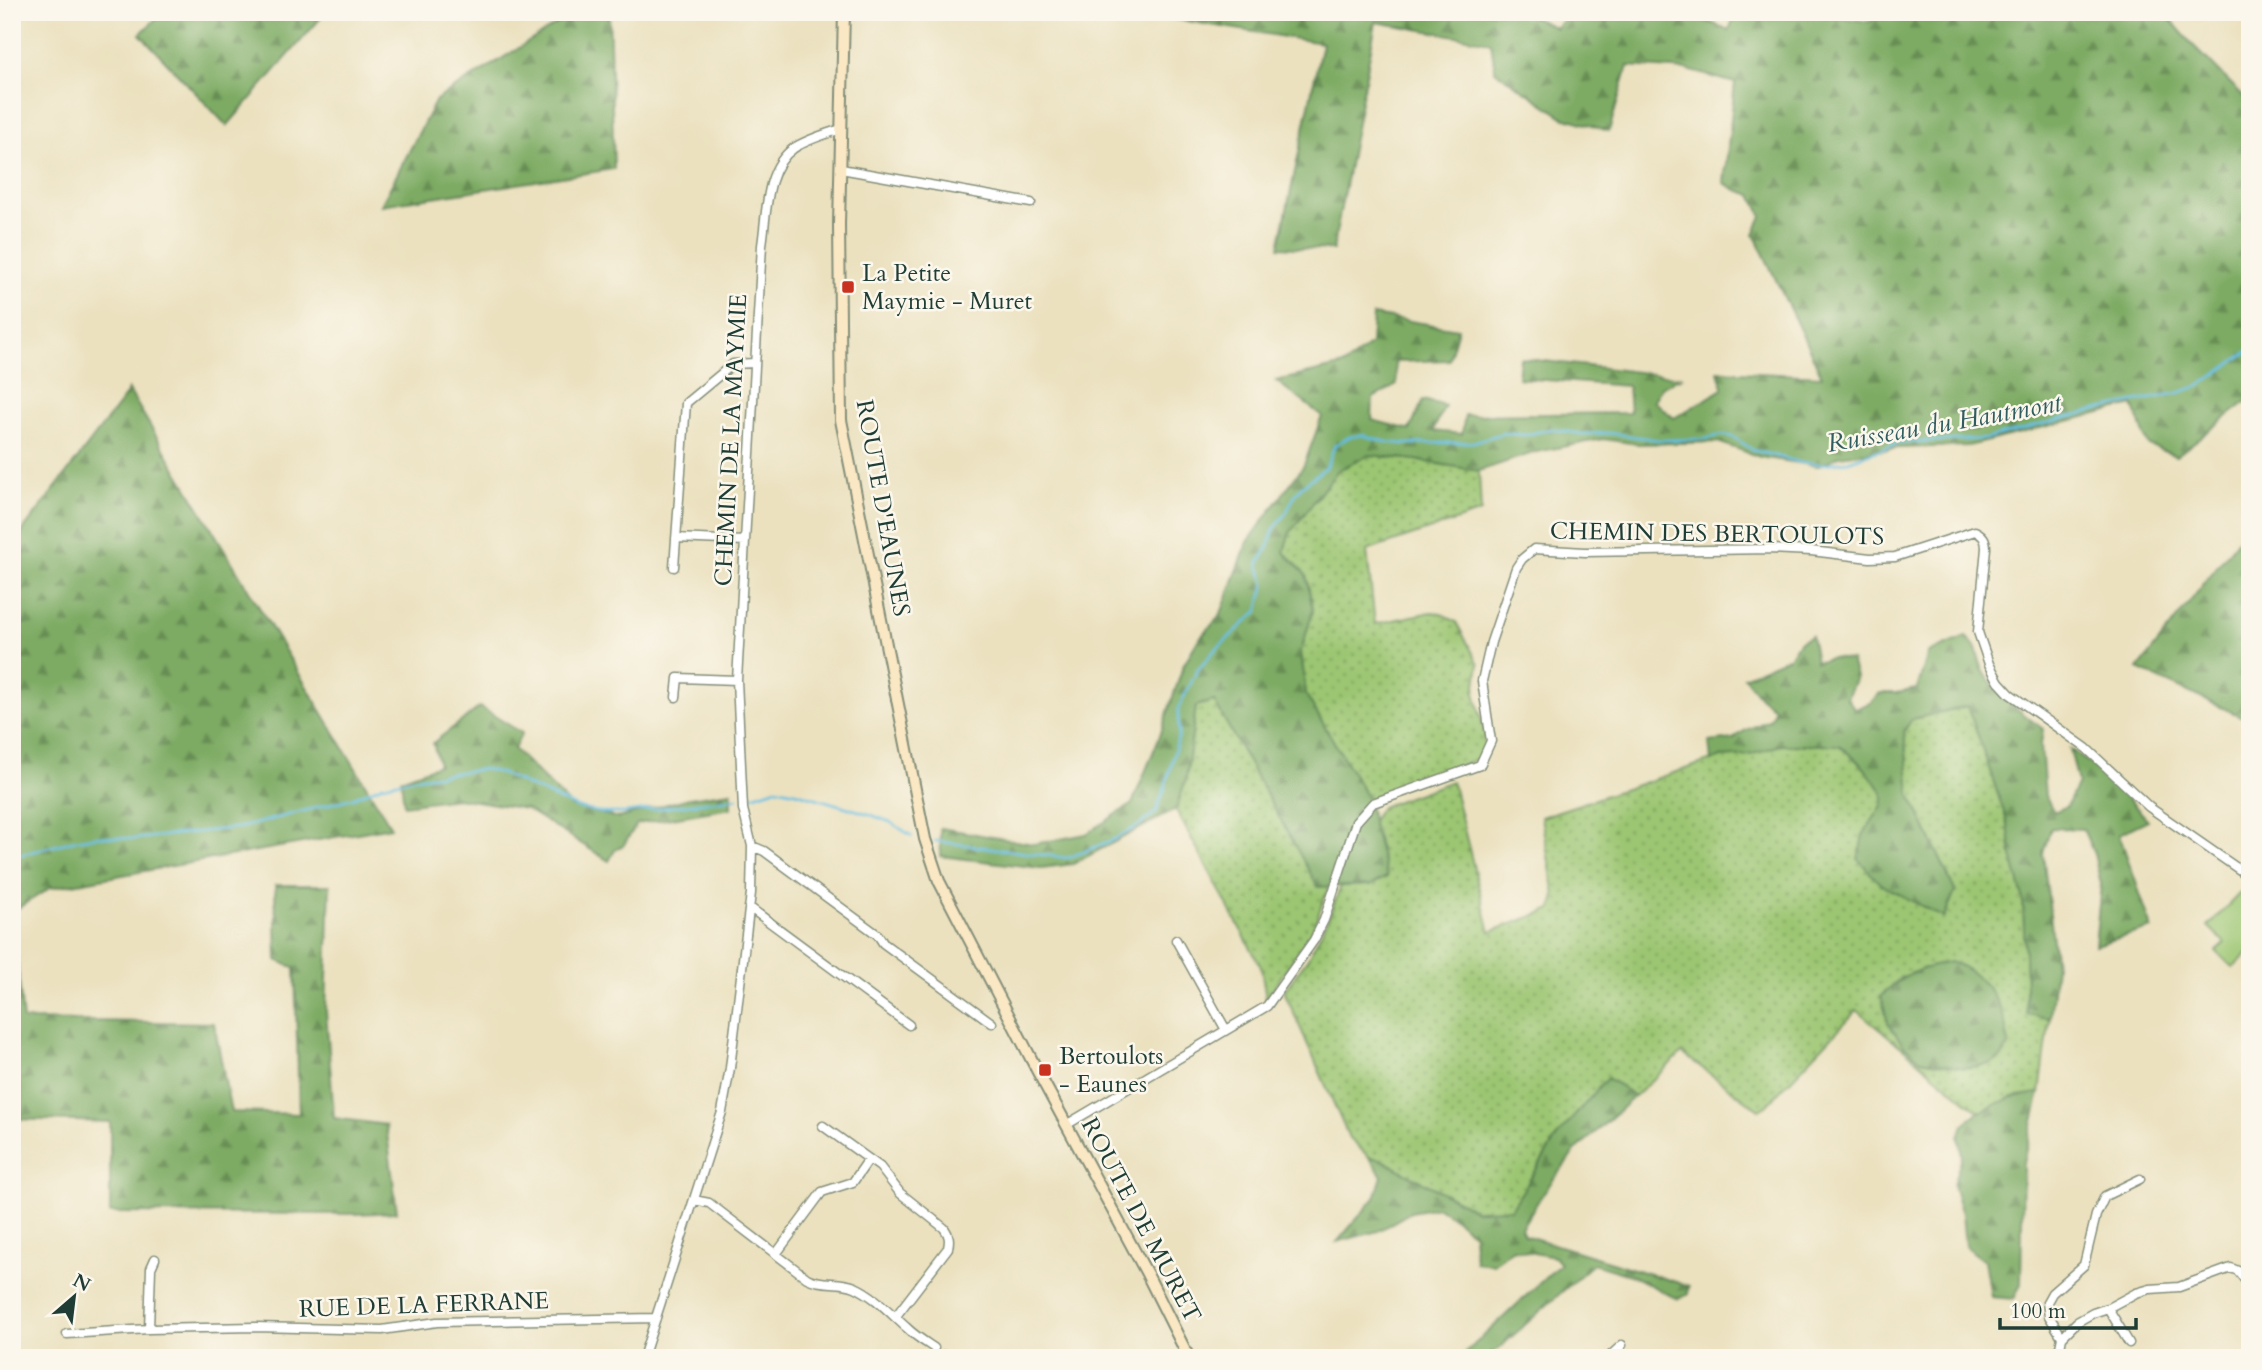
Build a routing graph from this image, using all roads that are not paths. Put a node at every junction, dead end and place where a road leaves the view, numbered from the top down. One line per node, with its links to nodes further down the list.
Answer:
1 (844, 12): 2 (main road, ROUTE D'EAUNES)
2 (841, 129): 3 (main road, ROUTE D'EAUNES); 5 (street, CHEMIN DE LA MAYMIE)
3 (841, 169): 4 (street); 11 (main road, ROUTE D'EAUNES)
4 (1031, 203)
5 (755, 363): 6 (street); 7 (street, CHEMIN DE LA MAYMIE)
6 (676, 538): 7 (street); 8 (street)
7 (745, 541): 9 (street, CHEMIN DE LA MAYMIE)
8 (674, 567)
9 (737, 680): 10 (street); 12 (street, CHEMIN DE LA MAYMIE)
10 (676, 697)
11 (925, 839): 19 (main road, ROUTE DE MURET)
12 (752, 846): 14 (street, CHEMIN DE LA MAYMIE); 16 (street)
13 (2250, 877): 18 (street, CHEMIN DES BERTOULOTS)
14 (749, 907): 17 (street); 23 (street, CHEMIN DE LA MAYMIE)
15 (1176, 940): 18 (street)
16 (992, 1023)
17 (909, 1025)
18 (1226, 1030): 19 (street, CHEMIN DES BERTOULOTS)
19 (1066, 1125): 37 (main road, ROUTE DE MURET)
20 (823, 1126): 21 (street)
21 (869, 1159): 24 (street); 28 (street)
22 (2140, 1179): 32 (street)
23 (694, 1200): 24 (street); 29 (street, CHEMIN DE LA MAYMIE)
24 (776, 1254): 28 (street)
25 (155, 1259): 30 (street)
26 (2250, 1286): 27 (street)
27 (2108, 1308): 32 (street); 33 (street)
28 (896, 1316): 35 (street)
29 (656, 1318): 30 (street, RUE DE LA FERRANE); 36 (street, CHEMIN DE LA MAYMIE)
30 (149, 1329): 31 (street, RUE DE LA FERRANE)
31 (66, 1334)
32 (2062, 1337): 39 (street)
33 (2129, 1343)
34 (1622, 1345): 38 (street)
35 (933, 1348)
36 (643, 1358)
37 (1189, 1358)
38 (1608, 1358)
39 (2058, 1358)

